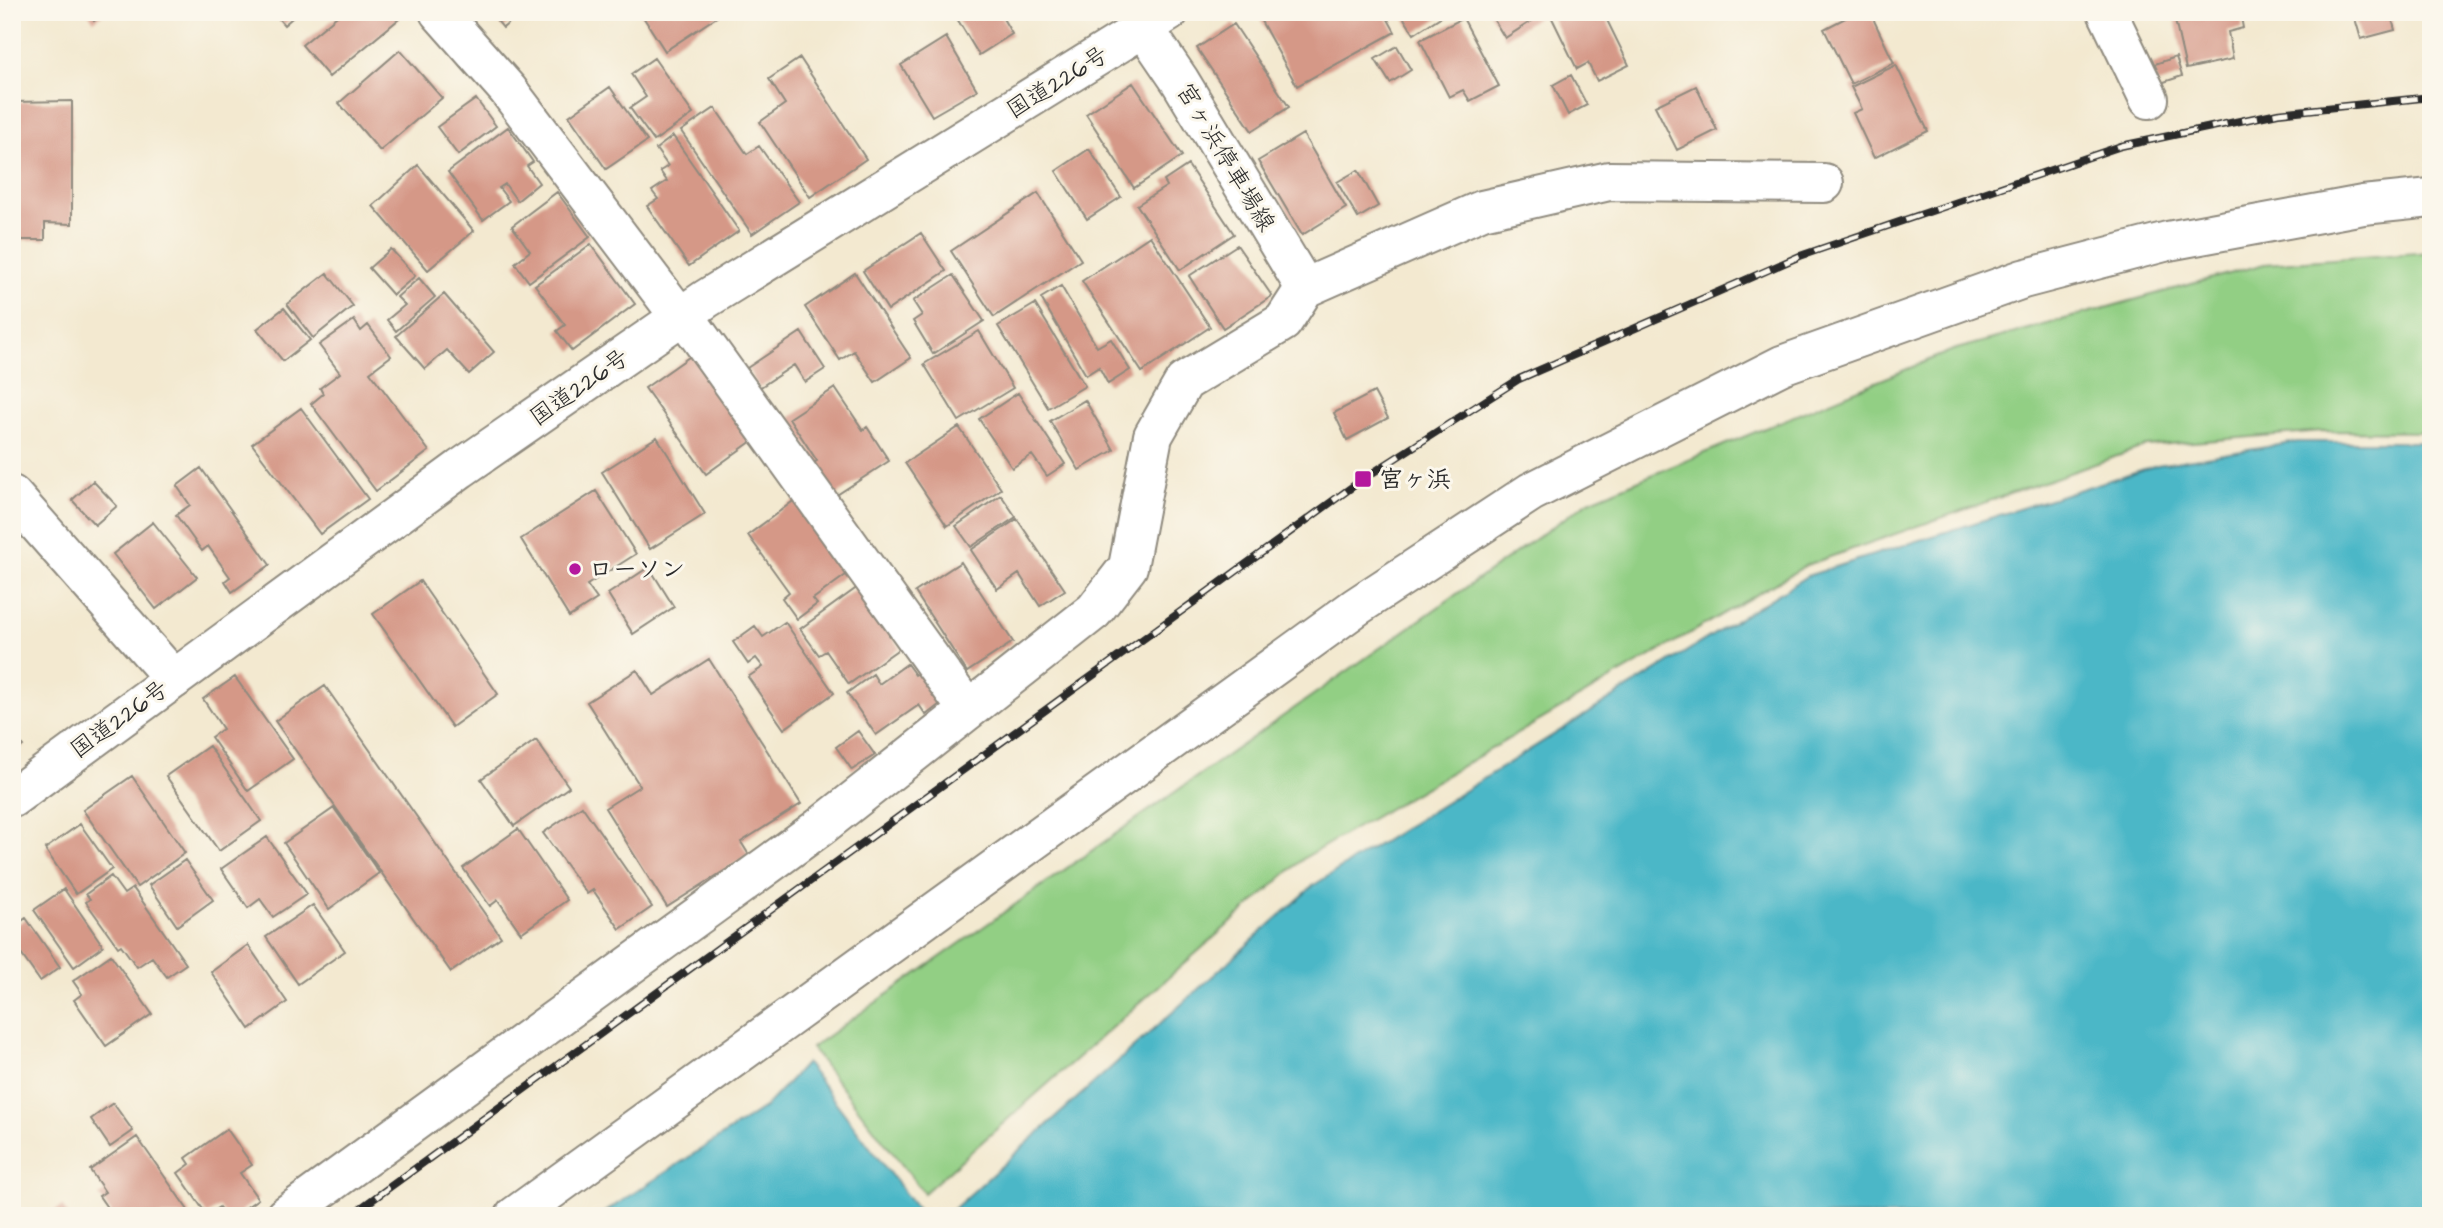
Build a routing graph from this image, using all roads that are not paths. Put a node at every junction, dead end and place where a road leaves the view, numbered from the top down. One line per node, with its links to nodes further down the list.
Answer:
1 (439, 12): 8 (main road)
2 (2107, 12): 4 (main road)
3 (1157, 20): 7 (main road, 宮ヶ浜停車場線); 8 (main road, 国道226号)
4 (2149, 99)
5 (1824, 183): 7 (main road)
6 (2431, 198): 14 (main road)
7 (1305, 288): 11 (main road)
8 (682, 316): 10 (main road, 国道226号); 11 (main road)
9 (12, 495): 10 (main road)
10 (174, 679): 12 (main road, 国道226号)
11 (967, 709): 13 (main road)
12 (12, 797)
13 (285, 1216)
14 (515, 1216)

